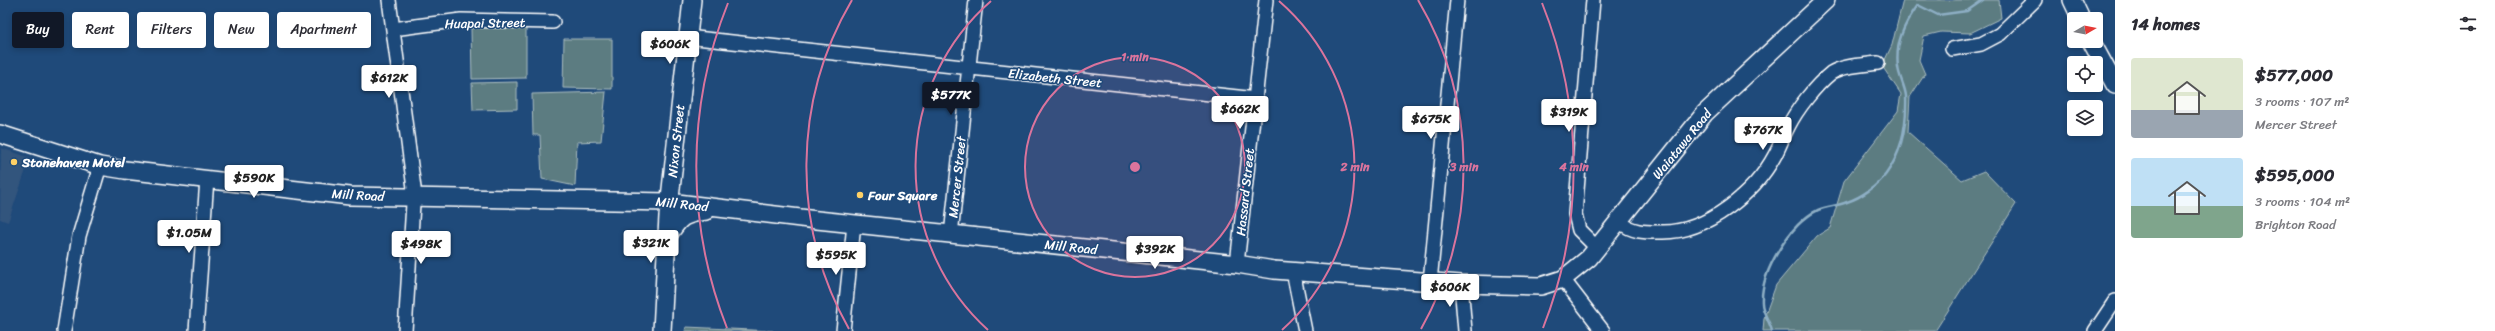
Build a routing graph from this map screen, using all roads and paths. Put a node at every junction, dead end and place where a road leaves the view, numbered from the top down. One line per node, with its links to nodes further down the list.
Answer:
1 (389, 0): 12 (street)
2 (692, 0): 13 (main road, Nixon Street)
3 (976, 0): 17 (street, Mercer Street)
4 (1266, 0): 19 (street, Hassard Street)
5 (1457, 0): 34 (street)
6 (1594, 0): 30 (street)
7 (1826, 0): 26 (main road, Waiatawa Road)
8 (2035, 0): 15 (street)
9 (2072, 0): 10 (main road)
10 (2078, 12)
11 (553, 22): 12 (street, Huapai Street)
12 (393, 29): 23 (street)
13 (687, 37): 17 (street, Elizabeth Street); 24 (main road, Nixon Street)
14 (2095, 48): 18 (main road)
15 (1952, 49)
16 (1878, 63): 26 (street)
17 (969, 68): 19 (street, Elizabeth Street); 28 (street, Mercer Street)
18 (2115, 86)
19 (1256, 99): 31 (street, Hassard Street)
20 (0, 134): 21 (main road, Mill Road)
21 (100, 166): 22 (main road, Mill Road); 37 (street)
22 (207, 179): 23 (main road, Mill Road); 38 (street)
23 (413, 197): 24 (main road, Mill Road); 39 (street)
24 (669, 202): 25 (main road, Mill Road); 29 (main road, Nixon Street)
25 (722, 208): 27 (main road, Mill Road); 29 (main road, Mill Road)
26 (1620, 222): 30 (main road, Waiatawa Road)
27 (854, 224): 28 (main road, Mill Road); 41 (street)
28 (950, 235): 31 (main road, Mill Road)
29 (667, 237): 40 (main road, Nixon Street)
30 (1597, 248): 33 (main road, Waiatawa Road)
31 (1237, 264): 32 (main road, Mill Road)
32 (1293, 271): 34 (main road, Mill Road); 42 (street)
33 (1563, 279): 35 (main road, Mill Road); 44 (street)
34 (1430, 282): 35 (main road, Mill Road)
35 (1461, 284): 43 (street)
36 (2115, 301): 45 (street)
37 (64, 331)
38 (196, 331)
39 (405, 331)
40 (662, 331)
41 (843, 331)
42 (1305, 331)
43 (1466, 331)
44 (1602, 331)
45 (2095, 331)

